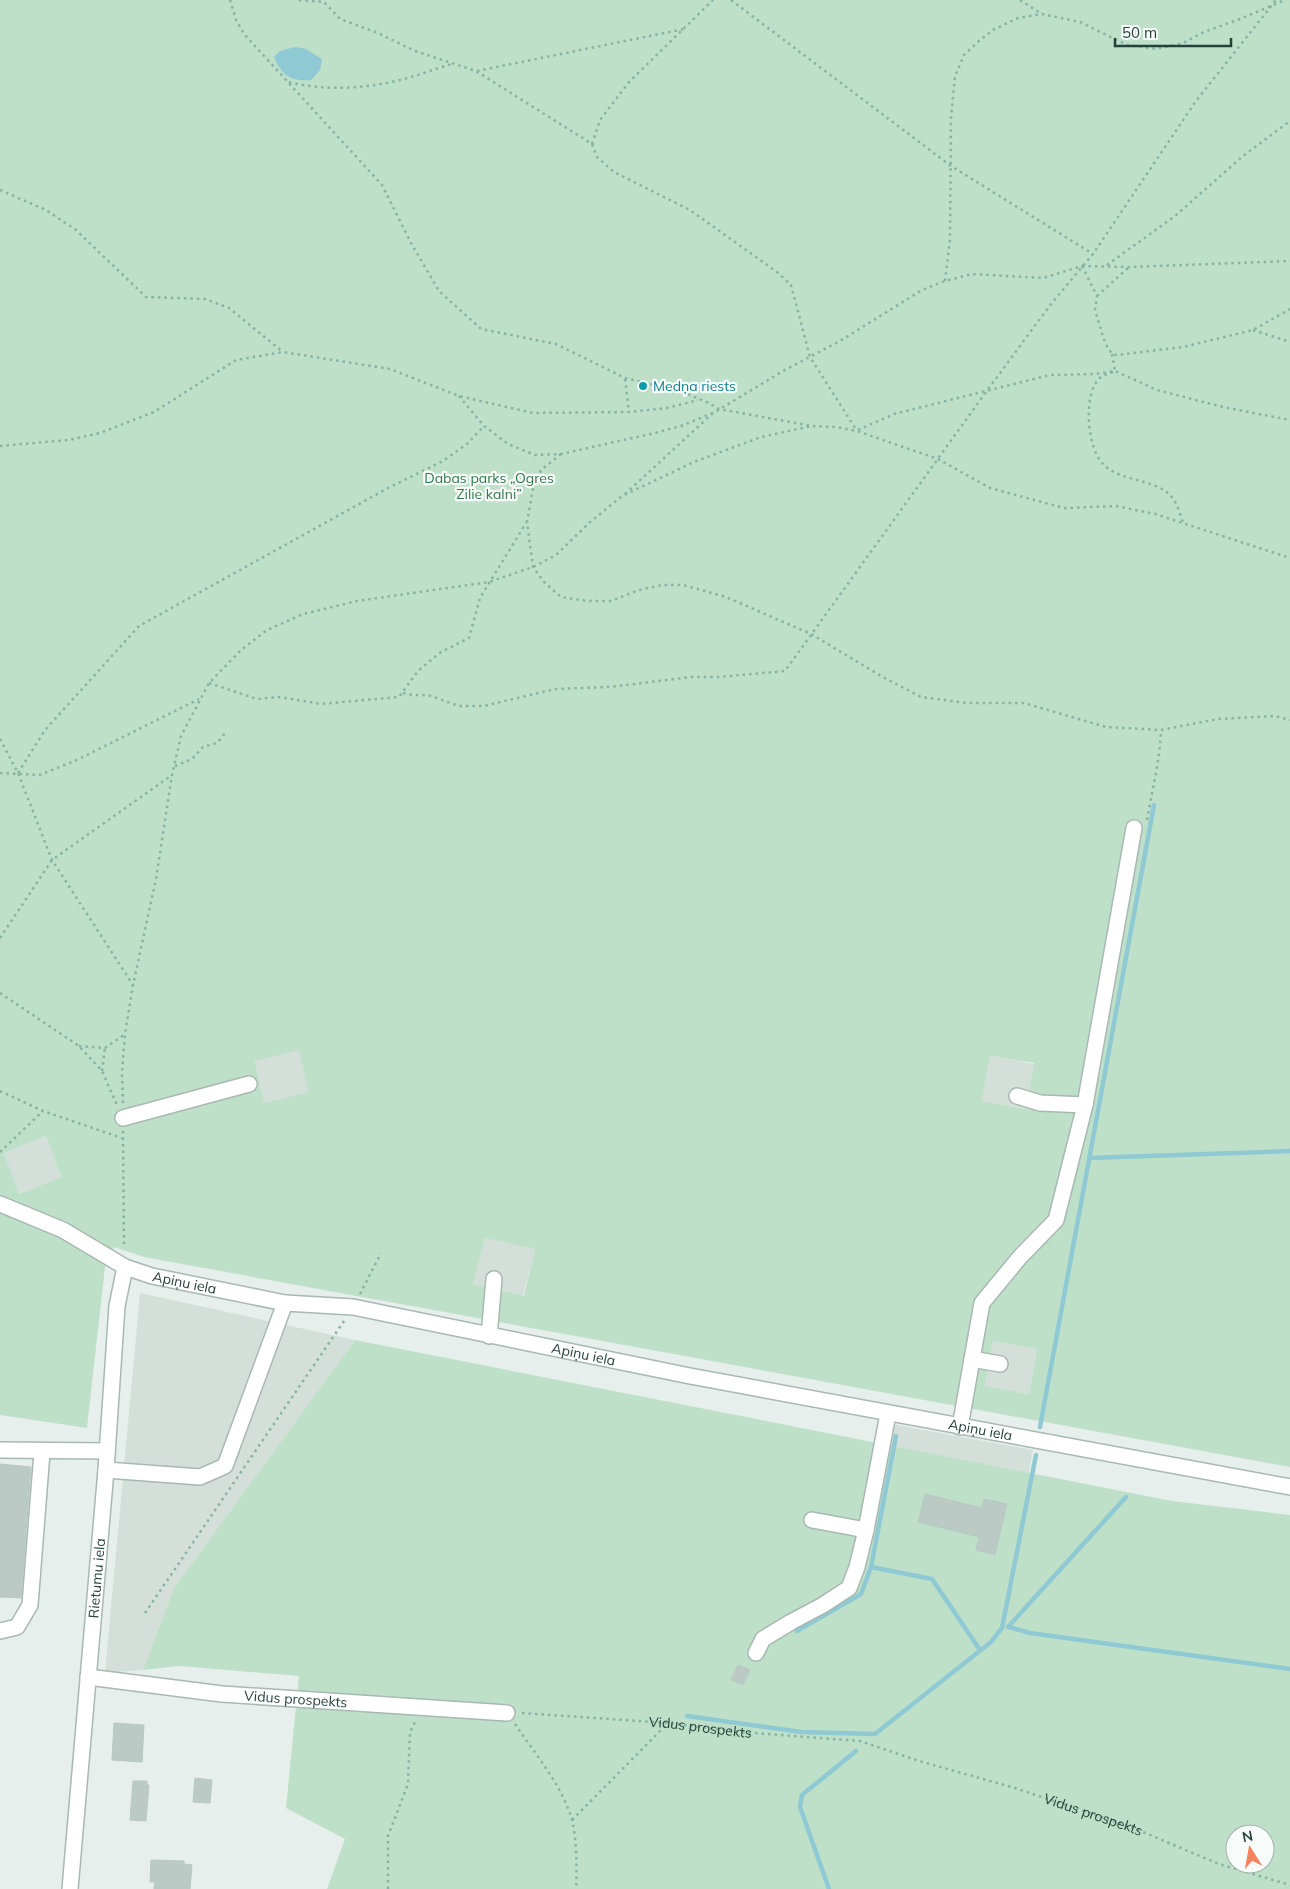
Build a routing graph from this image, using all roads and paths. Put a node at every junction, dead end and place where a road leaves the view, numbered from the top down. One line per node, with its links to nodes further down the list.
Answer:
1 (230, 0): 13 (path)
2 (299, 0): 11 (path)
3 (712, 0): 10 (path)
4 (731, 0): 16 (path)
5 (1020, 0): 9 (path)
6 (1276, 0): 8 (path)
7 (1284, 0): 8 (path)
8 (1272, 5): 9 (path); 18 (path)
9 (1042, 14): 16 (path)
10 (684, 29): 12 (path); 15 (path)
11 (453, 63): 12 (path); 13 (path)
12 (476, 71): 15 (path)
13 (288, 82): 32 (path)
14 (1290, 121): 21 (path)
15 (592, 144): 30 (path)
16 (951, 166): 18 (path); 23 (path)
17 (0, 190): 28 (path)
18 (1093, 254): 20 (path)
19 (1290, 261): 22 (path)
20 (1082, 266): 21 (path); 23 (path); 24 (path); 33 (path)
21 (1106, 266): 22 (path)
22 (1130, 267): 24 (path)
23 (944, 281): 30 (path)
24 (1097, 296): 29 (path)
25 (1290, 309): 26 (path)
26 (1253, 330): 27 (path); 29 (path)
27 (1290, 342)
28 (283, 352): 34 (path); 43 (path)
29 (1112, 354): 31 (path)
30 (810, 357): 36 (path); 42 (path)
31 (1115, 370): 33 (path); 39 (path); 48 (path)
32 (625, 378): 35 (path); 37 (path)
33 (986, 392): 42 (path); 45 (path)
34 (459, 396): 37 (path); 40 (path)
35 (700, 400): 36 (path); 37 (path)
36 (719, 409): 38 (path); 41 (path)
37 (629, 412)
38 (715, 412): 44 (path); 46 (path)
39 (1290, 420)
40 (484, 426): 44 (path); 62 (path)
41 (812, 426): 42 (path); 46 (path)
42 (857, 431): 45 (path)
43 (0, 446)
44 (561, 454): 47 (path)
45 (938, 459): 48 (path); 52 (path)
46 (622, 496): 50 (path)
47 (527, 522): 50 (path); 51 (path)
48 (1183, 522): 49 (path)
49 (1290, 558)
50 (533, 567): 51 (path); 52 (path)
51 (489, 582): 53 (path); 54 (path)
52 (811, 634): 54 (path); 57 (path)
53 (209, 683): 54 (path); 55 (path)
54 (403, 692)
55 (200, 698): 60 (path); 62 (path)
56 (1290, 720): 57 (path)
57 (1161, 730): 64 (path)
58 (226, 732): 60 (path)
59 (0, 739): 62 (path)
60 (175, 766): 63 (path)
61 (0, 773): 62 (path)
62 (18, 773): 65 (path)
63 (172, 776): 65 (path); 67 (path)
64 (1140, 827): 76 (street)
65 (52, 860): 66 (path); 67 (path)
66 (0, 938)
67 (133, 985): 69 (path)
68 (0, 993): 70 (path)
69 (125, 1034): 71 (path); 78 (path)
70 (79, 1046): 71 (path); 72 (path)
71 (105, 1048): 72 (path)
72 (102, 1071): 78 (path)
73 (249, 1084): 78 (street)
74 (0, 1091): 77 (path)
75 (1017, 1096): 76 (street)
76 (1085, 1105): 88 (street)
77 (43, 1111): 79 (path); 80 (path)
78 (123, 1118): 79 (path)
79 (122, 1138): 83 (path)
80 (0, 1152)
81 (0, 1204): 83 (street, Apiņu iela)
82 (380, 1253): 86 (path)
83 (125, 1267): 85 (street, Apiņu iela); 93 (street, Rietumu iela)
84 (494, 1279): 87 (street)
85 (286, 1303): 86 (street, Apiņu iela); 95 (street)
86 (353, 1308): 87 (street, Apiņu iela); 99 (path)
87 (489, 1336): 90 (street, Apiņu iela)
88 (972, 1359): 89 (street); 91 (street)
89 (1000, 1364)
90 (888, 1414): 91 (street, Apiņu iela); 98 (street)
91 (960, 1427): 96 (street, Apiņu iela)
92 (0, 1450): 94 (street)
93 (107, 1451): 94 (street); 95 (street, Rietumu iela)
94 (42, 1452): 100 (street)
95 (106, 1470): 102 (street, Rietumu iela)
96 (1290, 1487)
97 (812, 1520): 98 (street)
98 (866, 1530): 101 (street)
99 (145, 1613)
100 (0, 1631)
101 (756, 1652)
102 (88, 1677): 103 (street, Vidus prospekts); 108 (street, Rietumu iela)
103 (424, 1707): 104 (street, Vidus prospekts); 109 (path)
104 (507, 1713): 105 (path, Vidus prospekts); 106 (path)
105 (668, 1722): 106 (path); 107 (path, Vidus prospekts)
106 (572, 1820): 110 (path)
107 (1290, 1886)
108 (70, 1889)
109 (388, 1889)
110 (576, 1889)

